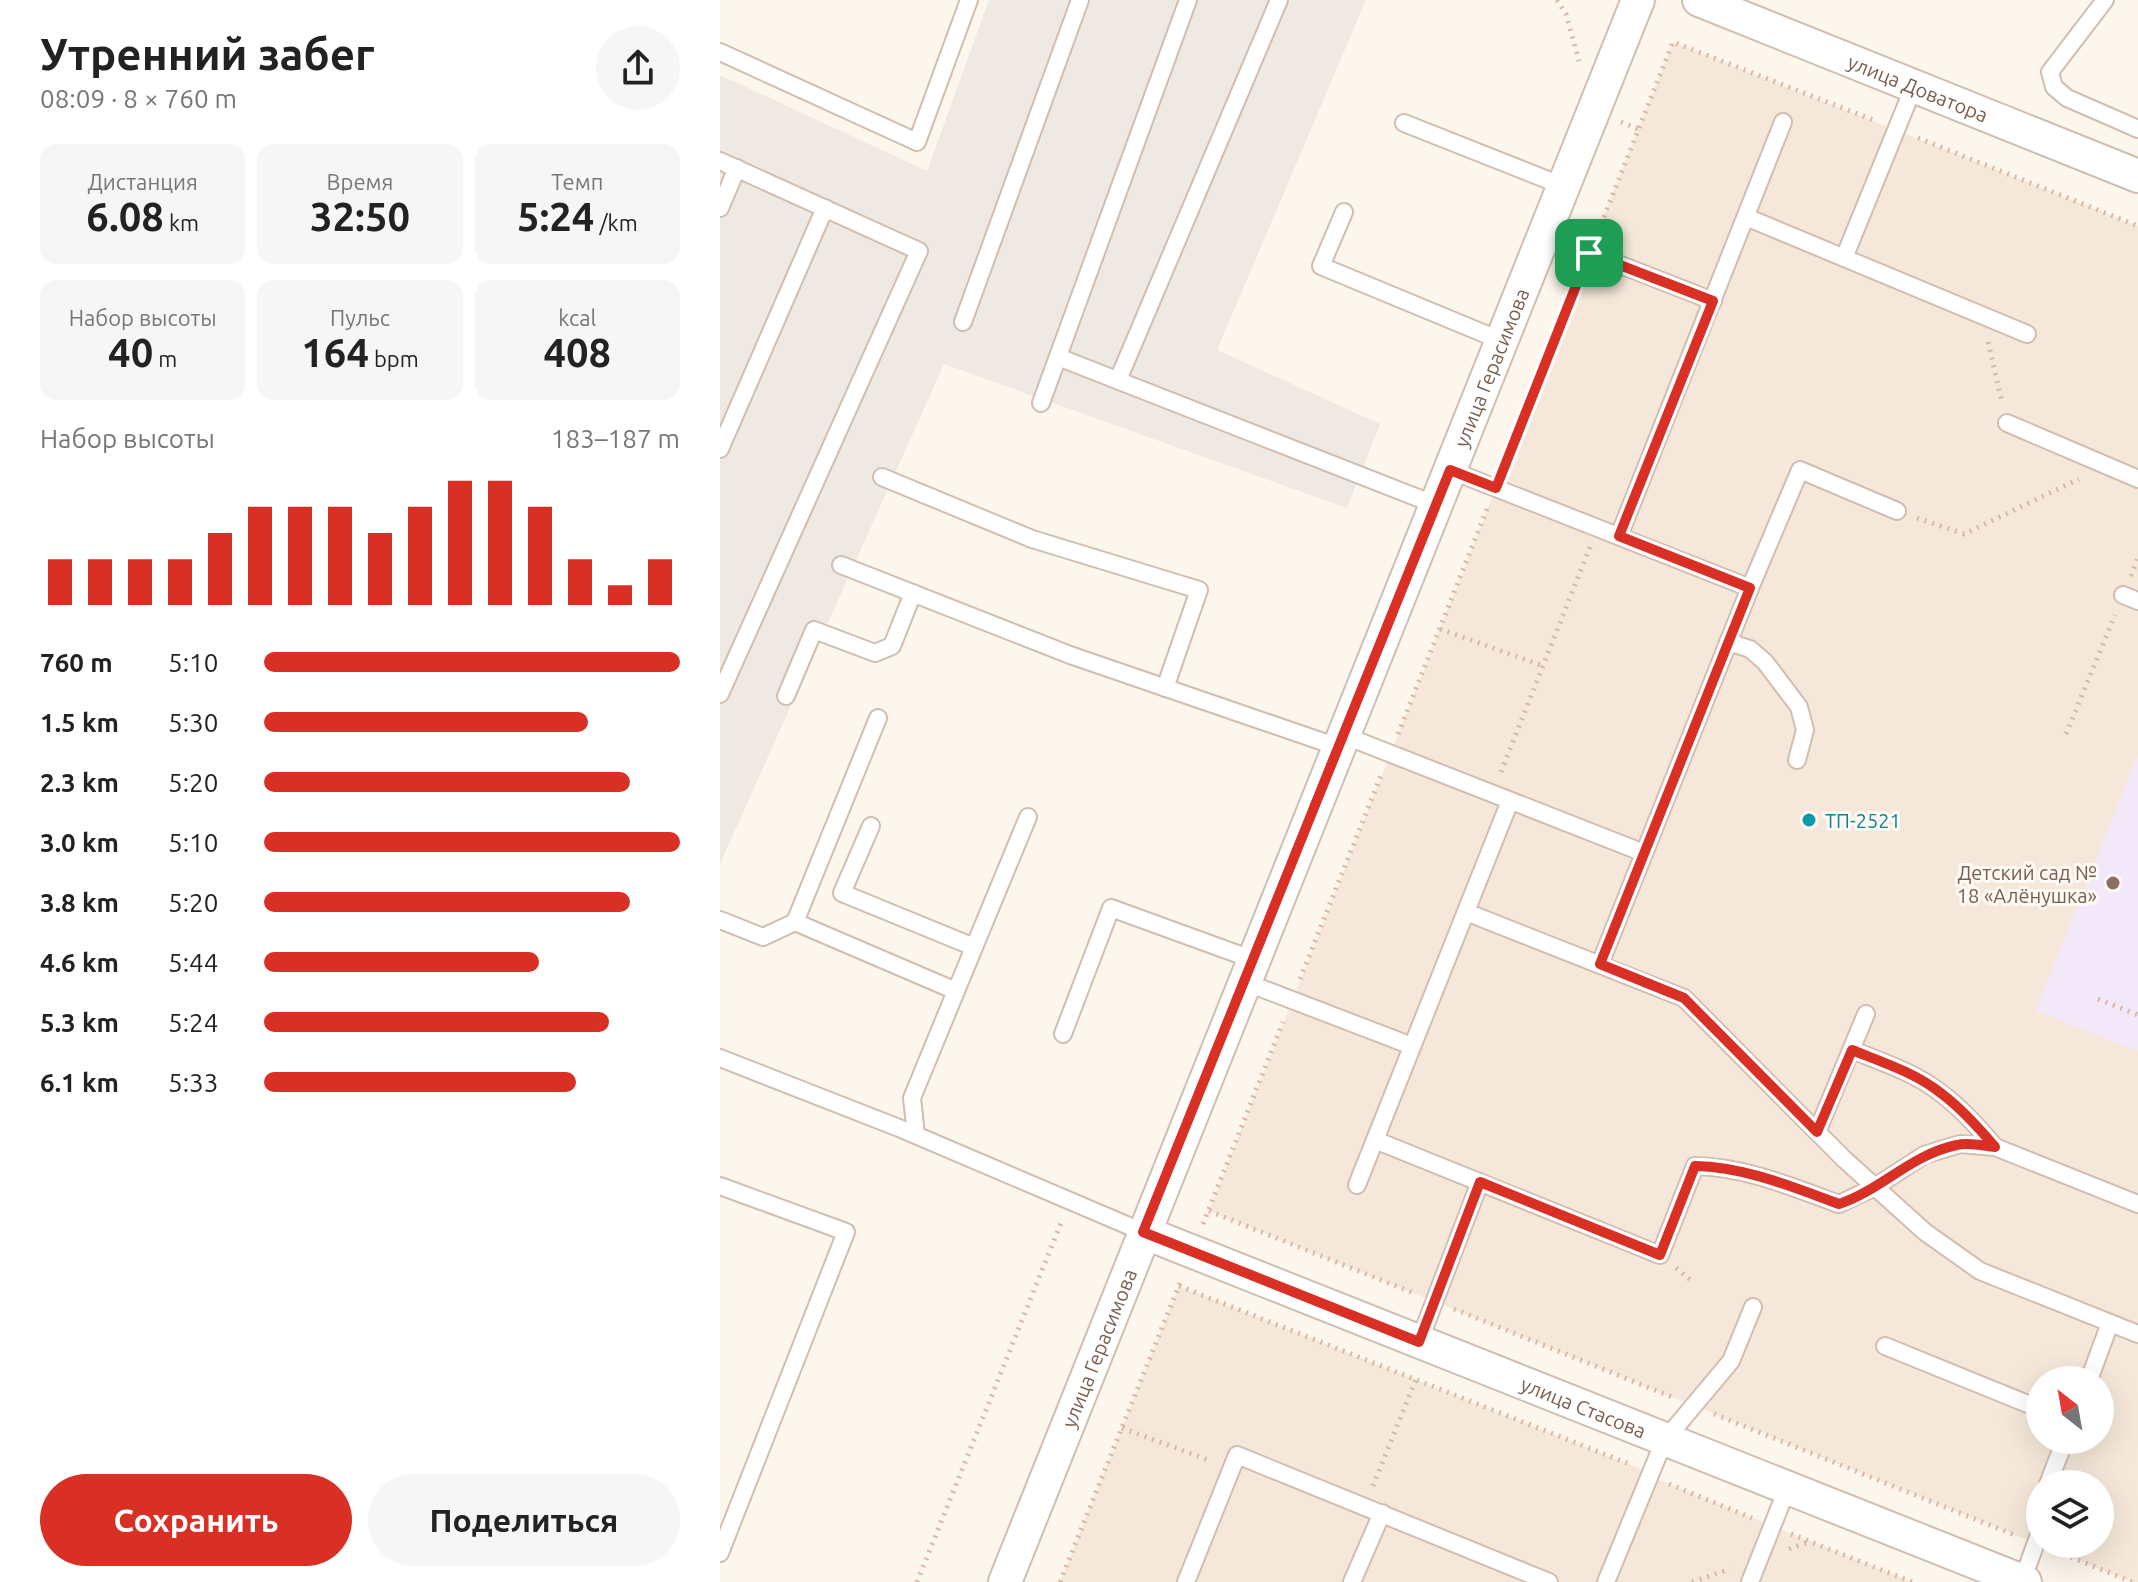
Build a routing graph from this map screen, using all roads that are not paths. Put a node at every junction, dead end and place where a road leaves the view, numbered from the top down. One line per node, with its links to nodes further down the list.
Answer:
1 (969, 0): 8 (lane)
2 (1080, 0): 24 (lane)
3 (1188, 0): 27 (lane)
4 (1279, 0): 28 (lane)
5 (1638, 0): 16 (street, улица Герасимова)
6 (1699, 0): 9 (street, улица Доватора)
7 (2105, 0): 12 (lane)
8 (720, 52)
9 (1914, 86): 15 (street, улица Доватора); 22 (lane)
10 (1783, 122): 20 (lane)
11 (1404, 123): 16 (lane)
12 (2138, 129)
13 (720, 161): 14 (lane)
14 (737, 168): 17 (lane); 18 (lane)
15 (2138, 176)
16 (1563, 186): 21 (street, улица Герасимова)
17 (720, 208)
18 (825, 208): 31 (lane); 43 (lane)
19 (1344, 212): 26 (lane)
20 (1746, 217): 22 (lane); 23 (lane)
21 (1544, 235): 23 (lane); 26 (street, улица Герасимова)
22 (1844, 258): 25 (lane)
23 (1713, 301): 37 (lane)
24 (963, 322)
25 (2027, 334)
26 (1502, 341): 32 (street, улица Герасимова)
27 (1058, 357): 28 (lane); 29 (lane)
28 (1118, 380): 35 (lane)
29 (1041, 403)
30 (2007, 423): 34 (lane)
31 (720, 449)
32 (1450, 470): 35 (street, улица Герасимова); 37 (lane)
33 (882, 477): 42 (lane)
34 (2138, 479)
35 (1436, 505): 46 (street, улица Герасимова)
36 (1897, 511): 39 (lane)
37 (1619, 536): 39 (lane)
38 (841, 565): 40 (lane)
39 (1750, 588): 41 (lane)
40 (913, 593): 42 (lane); 44 (lane)
41 (1728, 642): 47 (lane); 51 (lane)
42 (1165, 688): 46 (lane)
43 (720, 694)
44 (786, 696)
45 (878, 718): 54 (lane)
46 (1341, 741): 48 (lane); 57 (street, улица Герасимова)
47 (1797, 760)
48 (1510, 801): 51 (lane); 52 (lane)
49 (1028, 817): 55 (lane)
50 (871, 826): 55 (lane)
51 (1644, 853): 56 (lane)
52 (1466, 912): 56 (lane); 61 (lane)
53 (720, 920): 54 (lane)
54 (795, 922): 58 (lane)
55 (974, 947): 58 (lane)
56 (1600, 964): 64 (lane)
57 (1249, 971): 60 (lane); 61 (lane); 73 (street, улица Герасимова)
58 (956, 991): 65 (lane)
59 (1866, 1014): 62 (lane)
60 (1063, 1034)
61 (1412, 1046): 66 (lane)
62 (1852, 1050): 64 (lane); 67 (lane)
63 (720, 1058): 65 (lane)
64 (1817, 1132): 71 (lane)
65 (916, 1135): 73 (lane)
66 (1375, 1140): 68 (lane); 69 (lane)
67 (1995, 1147): 71 (lane); 72 (lane)
68 (1480, 1182): 71 (lane); 77 (lane)
69 (1357, 1185)
70 (720, 1186): 84 (lane)
71 (1875, 1187): 75 (lane)
72 (2138, 1204)
73 (1143, 1232): 77 (street, улица Стасова); 87 (street, улица Герасимова)
74 (1753, 1307): 81 (lane)
75 (2110, 1323): 76 (lane); 79 (lane)
76 (2137, 1330)
77 (1419, 1342): 81 (street, улица Стасова)
78 (1885, 1346): 80 (lane)
79 (2094, 1366)
80 (2026, 1403)
81 (1664, 1441): 82 (street, улица Стасова); 91 (lane)
82 (1787, 1489): 86 (street, улица Стасова); 92 (lane)
83 (1382, 1513): 88 (lane); 89 (lane); 90 (lane)
84 (720, 1553)
85 (2031, 1558): 86 (lane)
86 (2023, 1581)
87 (1005, 1582)
88 (1186, 1582)
89 (1352, 1582)
90 (1549, 1582)
91 (1606, 1582)
92 (1750, 1582)

